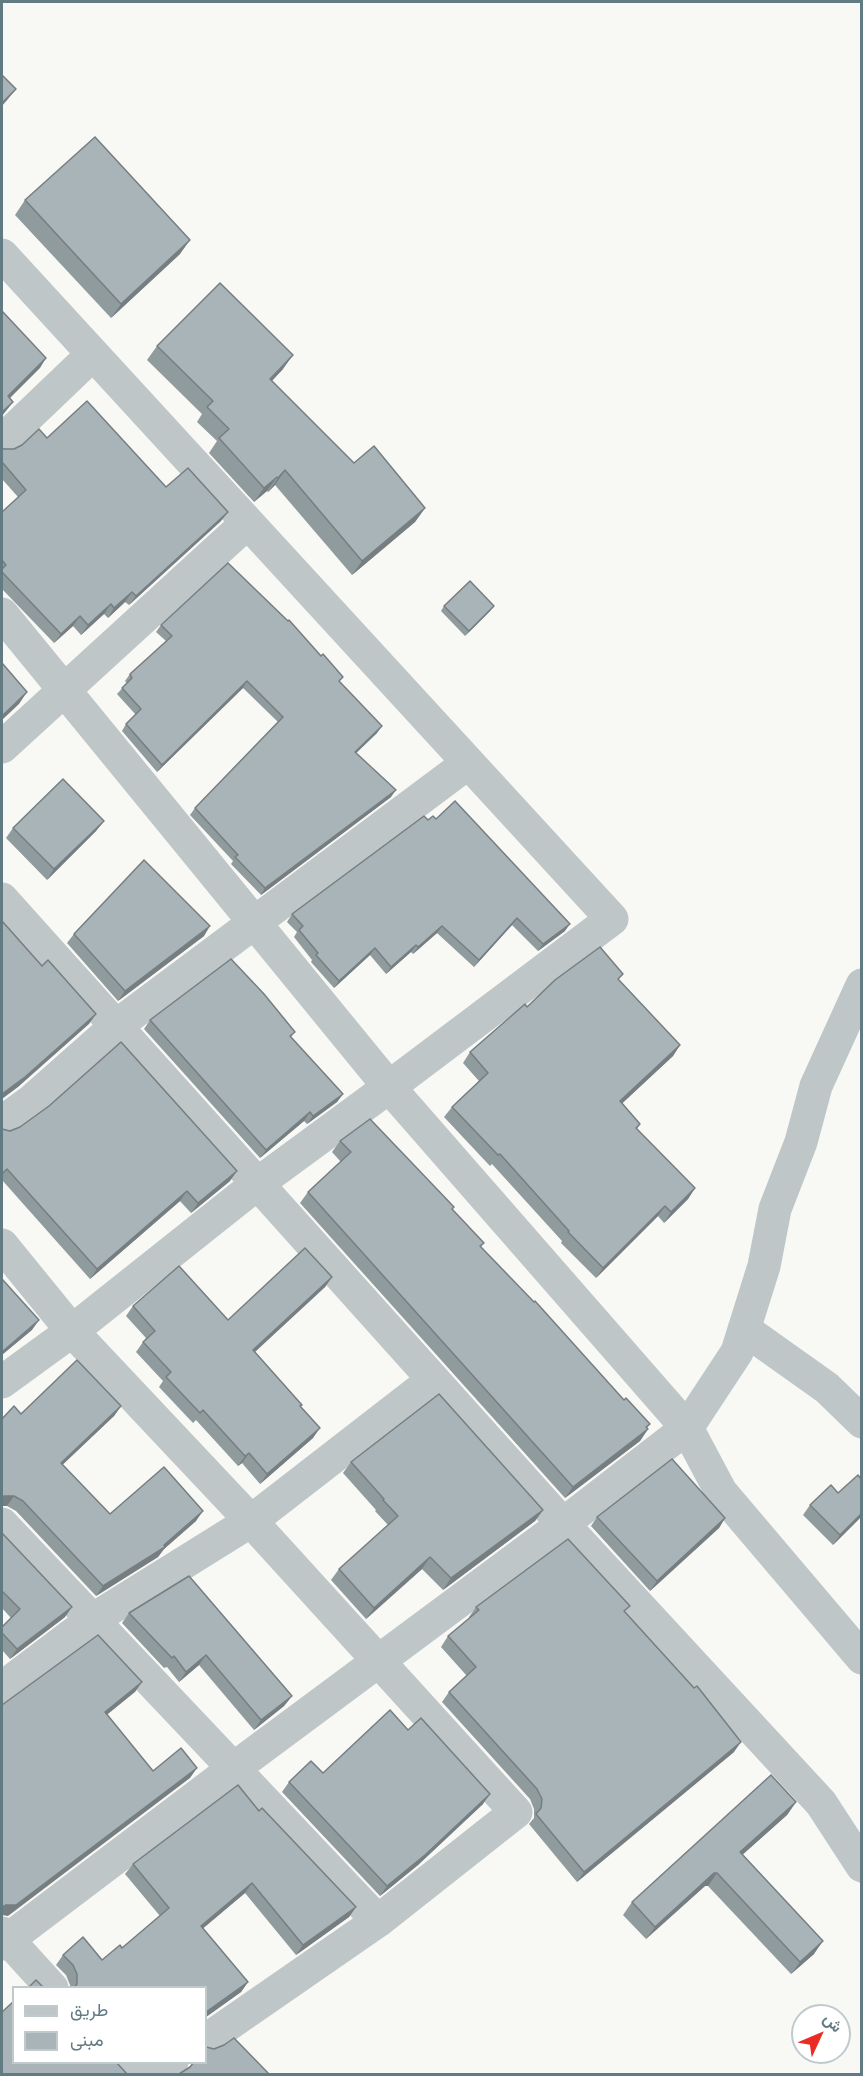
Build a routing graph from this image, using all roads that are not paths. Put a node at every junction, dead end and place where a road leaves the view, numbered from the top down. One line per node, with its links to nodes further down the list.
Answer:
1 (2, 255): 2 (street)
2 (93, 355): 3 (street); 4 (street)
3 (2, 441)
4 (247, 523): 6 (street); 8 (street)
5 (2, 614): 6 (street)
6 (64, 690): 7 (street); 10 (street)
7 (2, 747)
8 (468, 763): 10 (street); 13 (street)
9 (2, 899): 12 (street)
10 (255, 922): 12 (street); 13 (street)
11 (861, 985): 17 (street)
12 (116, 1026): 14 (street); 15 (street)
13 (389, 1087): 15 (street); 22 (street)
14 (2, 1122)
15 (257, 1184): 18 (street); 19 (street)
16 (2, 1245): 18 (street)
17 (744, 1329): 21 (street); 22 (street)
18 (72, 1331): 20 (street); 23 (street)
19 (433, 1380): 23 (street); 25 (street)
20 (2, 1382)
21 (861, 1422)
22 (687, 1428): 25 (street); 27 (street)
23 (251, 1521): 26 (street); 28 (street)
24 (2, 1524): 26 (street)
25 (563, 1524): 28 (street); 31 (street)
26 (92, 1620): 29 (street); 30 (street)
27 (861, 1658)
28 (377, 1662): 30 (street); 32 (street)
29 (2, 1688)
30 (233, 1769): 32 (street); 33 (street)
31 (861, 1866)
32 (378, 1921): 35 (street)
33 (3, 1939): 34 (street)
34 (50, 1986)
35 (207, 2039)
36 (169, 2064): 37 (street)
37 (155, 2074)

